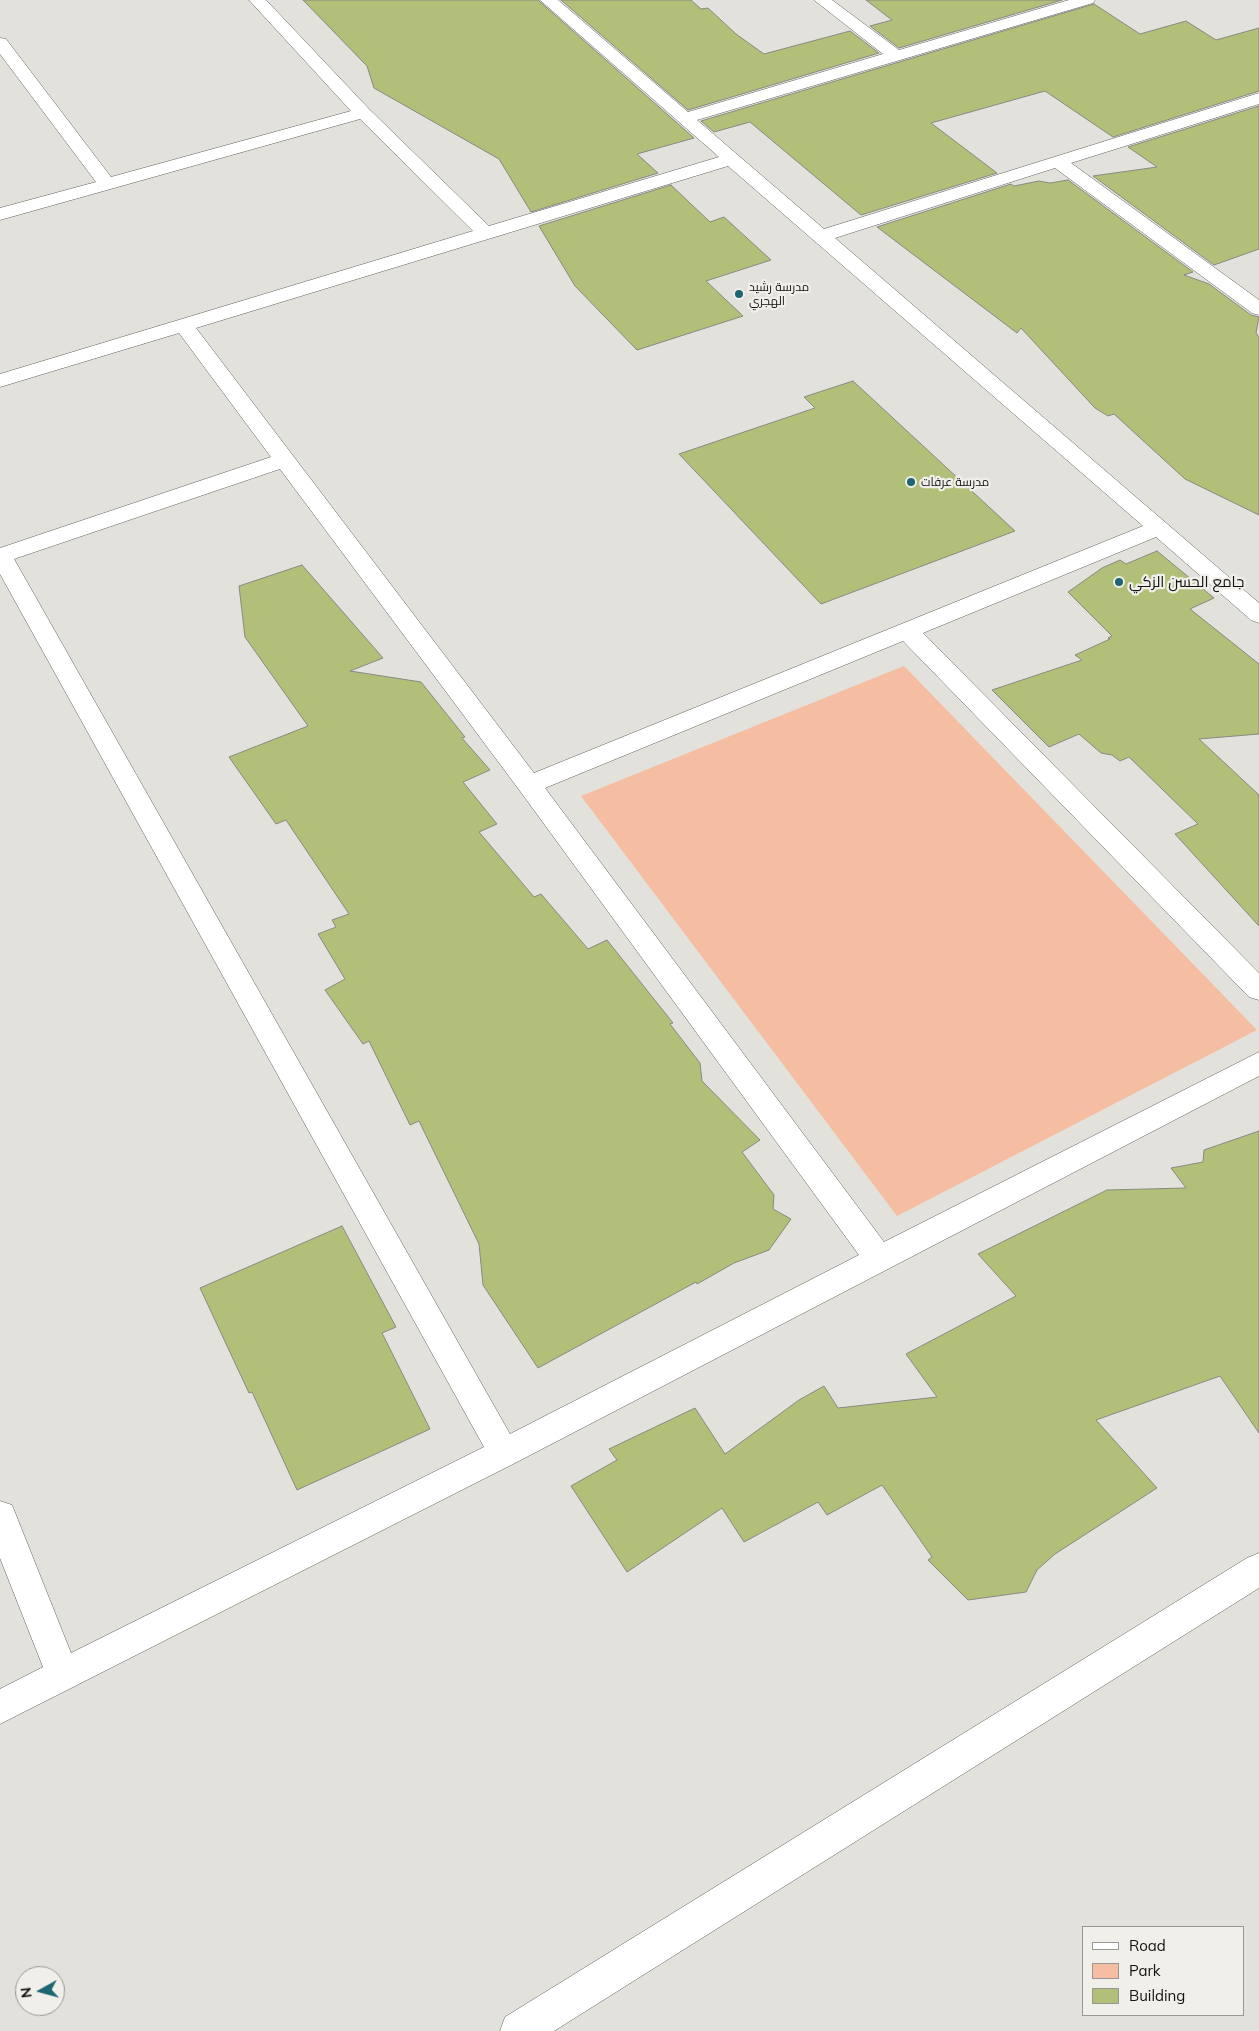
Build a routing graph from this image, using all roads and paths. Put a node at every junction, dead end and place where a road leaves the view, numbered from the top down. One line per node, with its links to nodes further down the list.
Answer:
1 (257, 0): 8 (street)
2 (548, 0): 9 (street)
3 (822, 0): 6 (street)
4 (1087, 0): 6 (street)
5 (0, 43): 12 (street)
6 (896, 56): 9 (street)
7 (1259, 98): 11 (street)
8 (363, 113): 12 (street); 14 (street)
9 (685, 118): 10 (street)
10 (731, 160): 14 (street); 15 (street)
11 (1058, 162): 15 (street); 16 (street)
12 (107, 184): 13 (street)
13 (0, 214)
14 (485, 233): 18 (street)
15 (822, 236): 21 (street)
16 (1250, 294): 17 (street)
17 (1259, 309)
18 (183, 325): 19 (street); 20 (street)
19 (0, 381)
20 (284, 460): 22 (street); 25 (street)
21 (1159, 528): 23 (street); 24 (street)
22 (0, 556): 29 (street)
23 (1259, 615)
24 (907, 631): 25 (street); 26 (street)
25 (529, 786): 28 (street)
26 (1259, 990)
27 (1259, 1063): 28 (street)
28 (880, 1260): 29 (street)
29 (504, 1453): 32 (street)
30 (0, 1516): 32 (street)
31 (1259, 1569): 34 (street)
32 (63, 1674): 33 (street)
33 (0, 1707)
34 (519, 2031)

